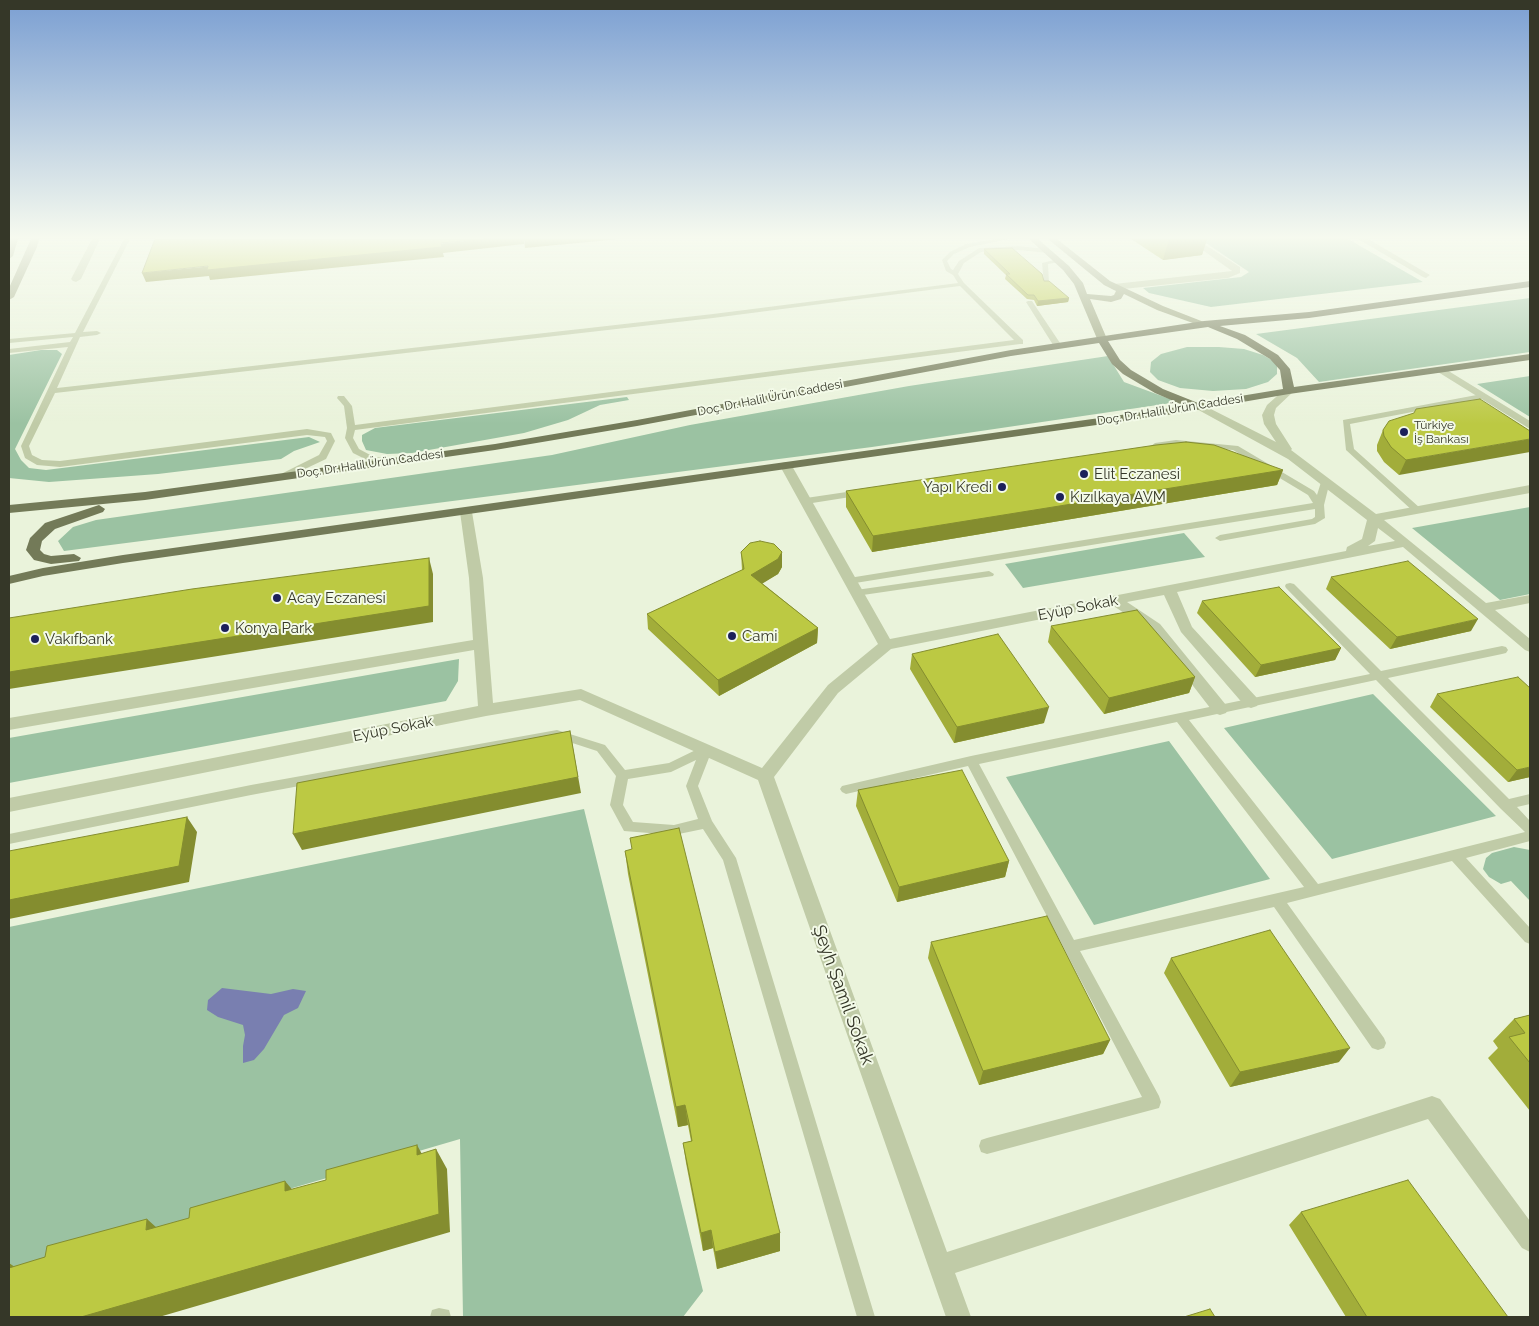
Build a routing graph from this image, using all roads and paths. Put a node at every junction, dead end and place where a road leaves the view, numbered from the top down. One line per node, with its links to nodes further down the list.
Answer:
1 (96, 301): 10 (lane)
2 (831, 301): 18 (lane)
3 (979, 301): 24 (lane)
4 (1086, 301): 11 (street)
5 (1147, 301): 8 (street)
6 (1410, 301): 8 (main road, Doç. Dr. Halil Ürün Caddesi)
7 (1030, 302): 14 (lane)
8 (1204, 324): 11 (main road, Doç. Dr. Halil Ürün Caddesi); 19 (main road)
9 (97, 333): 10 (lane)
10 (78, 336): 12 (lane); 13 (lane)
11 (1102, 339): 14 (main road, Doç. Dr. Halil Ürün Caddesi); 22 (main road)
12 (9, 341)
13 (72, 344): 15 (lane); 18 (lane)
14 (1058, 346): 27 (main road, Doç. Dr. Halil Ürün Caddesi)
15 (9, 351)
16 (1530, 358): 17 (main road, Doç. Dr. Halil Ürün Caddesi)
17 (1442, 370): 19 (main road, Doç. Dr. Halil Ürün Caddesi); 20 (street)
18 (52, 391): 29 (lane)
19 (1289, 391): 22 (main road, Doç. Dr. Halil Ürün Caddesi); 26 (street)
20 (1482, 396): 23 (street); 37 (lane)
21 (341, 398): 24 (lane)
22 (1199, 407): 26 (street); 28 (main road, Doç. Dr. Halil Ürün Caddesi)
23 (1530, 426)
24 (351, 428): 27 (lane)
25 (1147, 447): 35 (lane)
26 (1292, 456): 30 (street)
27 (399, 461): 29 (main road, Doç. Dr. Halil Ürün Caddesi)
28 (786, 466): 34 (street); 38 (main road, Doç. Dr. Halil Ürün Caddesi)
29 (286, 476): 33 (main road, Doç. Dr. Halil Ürün Caddesi)
30 (1325, 481): 35 (lane); 39 (street)
31 (1530, 489): 37 (street)
32 (874, 490): 34 (lane)
33 (145, 496): 36 (main road, Doç. Dr. Halil Ürün Caddesi); 42 (main road)
34 (806, 501): 46 (street)
35 (1318, 505): 40 (lane); 46 (lane)
36 (9, 509)
37 (1417, 510): 39 (street)
38 (466, 512): 42 (main road, Doç. Dr. Halil Ürün Caddesi); 53 (street)
39 (1374, 518): 41 (street); 43 (street)
40 (1220, 538)
41 (1406, 543): 43 (street, Eyüp Sokak); 52 (street)
42 (173, 553): 45 (main road, Doç. Dr. Halil Ürün Caddesi)
43 (1338, 557): 48 (street, Eyüp Sokak)
44 (989, 574): 49 (lane)
45 (9, 580)
46 (849, 581): 49 (street)
47 (1290, 586): 57 (lane)
48 (1169, 590): 51 (street, Eyüp Sokak); 58 (street)
49 (856, 593): 54 (street)
50 (1530, 598): 52 (street)
51 (1115, 601): 54 (street, Eyüp Sokak); 59 (street)
52 (1484, 608): 55 (street)
53 (481, 644): 60 (street); 62 (street)
54 (886, 645): 66 (street, Eyüp Sokak)
55 (1530, 647)
56 (1502, 650): 57 (lane)
57 (1377, 676): 58 (lane); 70 (lane)
58 (1251, 702): 59 (lane)
59 (1220, 709): 61 (lane)
60 (486, 710): 63 (street, Eyüp Sokak); 69 (street, Eyüp Sokak)
61 (1180, 717): 64 (lane); 76 (lane)
62 (9, 724)
63 (706, 750): 65 (lane); 66 (street, Eyüp Sokak); 71 (lane)
64 (971, 761): 67 (lane); 79 (lane)
65 (622, 775): 71 (lane); 74 (lane)
66 (765, 776): 83 (street, Şeyh Şamil Sokak)
67 (846, 789)
68 (1530, 799): 70 (lane)
69 (9, 805)
70 (1506, 805): 72 (lane)
71 (706, 822): 84 (lane)
72 (1530, 829)
73 (1530, 836): 75 (lane)
74 (9, 839)
75 (1455, 855): 76 (lane); 78 (lane)
76 (1315, 890): 77 (lane)
77 (1277, 900): 79 (lane); 80 (lane)
78 (1530, 938)
79 (1070, 947): 81 (lane)
80 (1378, 1043)
81 (987, 1146)
82 (1530, 1240): 83 (street)
83 (940, 1266): 85 (street, Şeyh Şamil Sokak)
84 (866, 1317)
85 (958, 1317)

